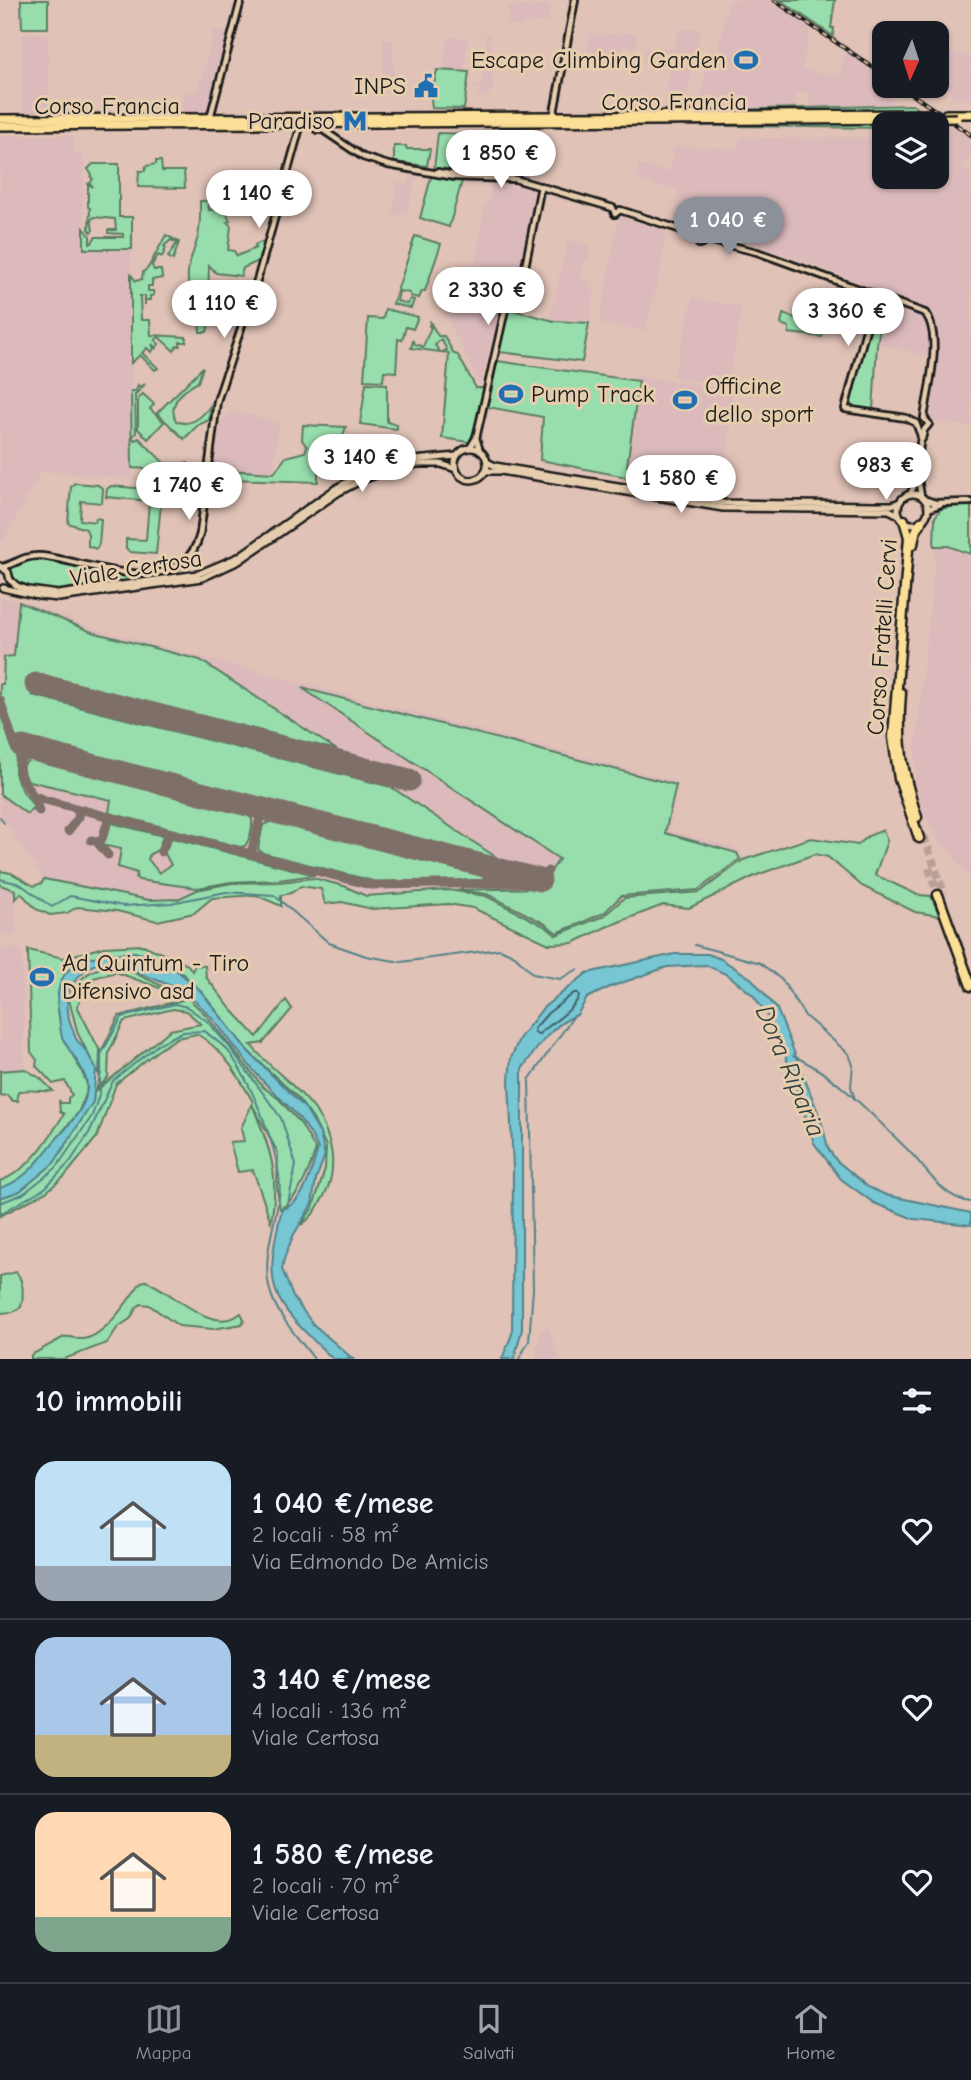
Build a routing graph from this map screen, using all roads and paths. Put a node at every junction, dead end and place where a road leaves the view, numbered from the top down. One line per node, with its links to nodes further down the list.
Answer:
1 (241, 0): 7 (street)
2 (575, 0): 5 (street)
3 (971, 116): 5 (main road, Corso Francia, bridge)
4 (0, 119): 7 (main road, Corso Francia)
5 (552, 119): 9 (main road, Corso Francia)
6 (301, 121): 7 (main road, Corso Francia); 9 (main road, Corso Francia); 31 (street)
7 (210, 122): 8 (main road, Corso Francia)
8 (0, 126)
9 (318, 126): 10 (street)
10 (541, 186): 11 (street); 15 (street)
11 (875, 295): 12 (street); 13 (street)
12 (924, 418): 13 (street); 14 (street)
13 (916, 423): 14 (street)
14 (922, 430): 22 (street)
15 (476, 438): 16 (street); 17 (street)
16 (469, 446): 17 (main road); 18 (main road)
17 (480, 451): 19 (main road)
18 (457, 456): 20 (main road); 32 (main road, Viale Certosa)
19 (487, 462): 21 (main road); 25 (main road)
20 (456, 469): 21 (main road); 33 (main road, Viale Certosa)
21 (485, 471): 29 (main road)
22 (916, 481): 23 (street); 24 (street)
23 (910, 494): 24 (main road); 25 (main road)
24 (923, 498): 27 (street); 28 (main road)
25 (900, 502): 29 (main road)
26 (971, 502): 27 (street)
27 (943, 503): 28 (street)
28 (928, 509): 30 (main road)
29 (902, 517): 30 (main road); 30 (highway, Corso Fratelli Cervi)
30 (921, 522)
31 (2, 566): 32 (main road)
32 (10, 580): 33 (main road)
33 (1, 588)
34 (971, 971): 35 (highway)
35 (971, 986)

